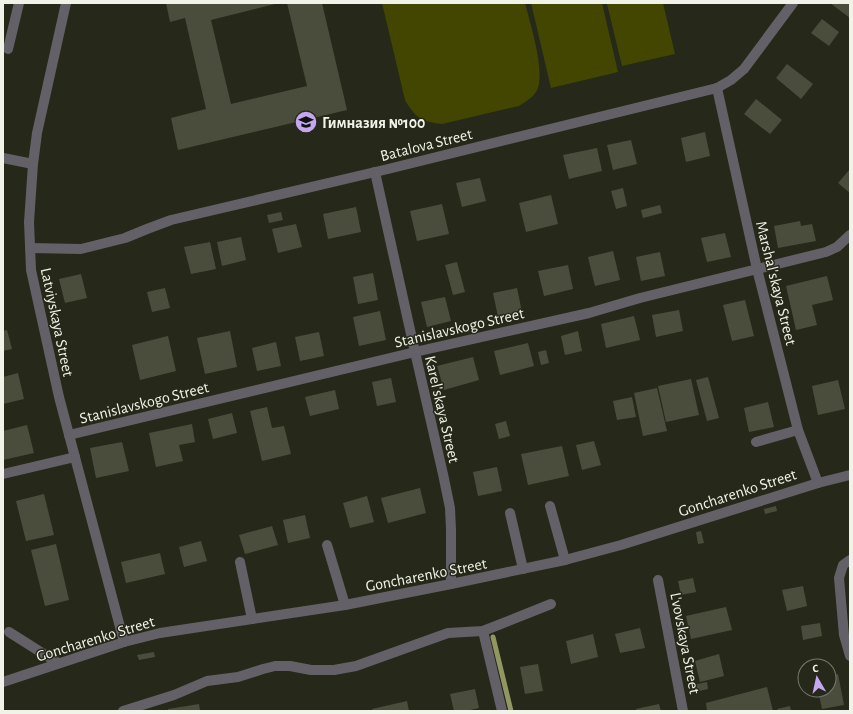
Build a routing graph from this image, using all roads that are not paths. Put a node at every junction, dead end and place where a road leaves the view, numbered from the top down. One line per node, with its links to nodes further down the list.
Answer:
1 (18, 3): 4 (street)
2 (66, 3): 7 (street, Latviyskaya Street)
3 (794, 3): 5 (street, Batalova Street)
4 (8, 49)
5 (717, 88): 8 (street, Batalova Street); 11 (street, Marshal'skaya Street)
6 (3, 158): 7 (street)
7 (33, 164): 10 (street, Latviyskaya Street)
8 (375, 172): 10 (street, Batalova Street); 12 (street, Karel'skaya Street)
9 (850, 235): 11 (street, Stanislavskogo Street)
10 (30, 248): 14 (street, Latviyskaya Street)
11 (757, 269): 12 (street, Stanislavskogo Street); 13 (street, Marshal'skaya Street)
12 (414, 352): 14 (street, Stanislavskogo Street); 28 (street, Karel'skaya Street)
13 (798, 430): 15 (street); 19 (street, Marshal'skaya Street)
14 (69, 435): 16 (street, Latviyskaya Street)
15 (756, 442)
16 (76, 457): 17 (street); 34 (street, Latviyskaya Street)
17 (3, 474)
18 (850, 475): 19 (street, Goncharenko Street)
19 (818, 483): 23 (street, Goncharenko Street)
20 (550, 506): 23 (street)
21 (510, 513): 26 (street)
22 (327, 545): 30 (street)
23 (565, 560): 26 (street, Goncharenko Street)
24 (240, 562): 31 (street)
25 (846, 562): 35 (street)
26 (523, 569): 28 (street, Goncharenko Street)
27 (658, 580): 41 (street, L'vovskaya Street)
28 (451, 584): 30 (street, Goncharenko Street)
29 (551, 604): 32 (street)
30 (345, 605): 31 (street, Goncharenko Street)
31 (252, 619): 34 (street, Goncharenko Street)
32 (483, 631): 38 (street); 40 (street)
33 (9, 632): 36 (street)
34 (124, 642): 36 (street, Goncharenko Street)
35 (850, 656)
36 (58, 663): 37 (street, Goncharenko Street)
37 (3, 682)
38 (134, 710): 39 (street)
39 (123, 711)
40 (502, 711)
41 (683, 711)

